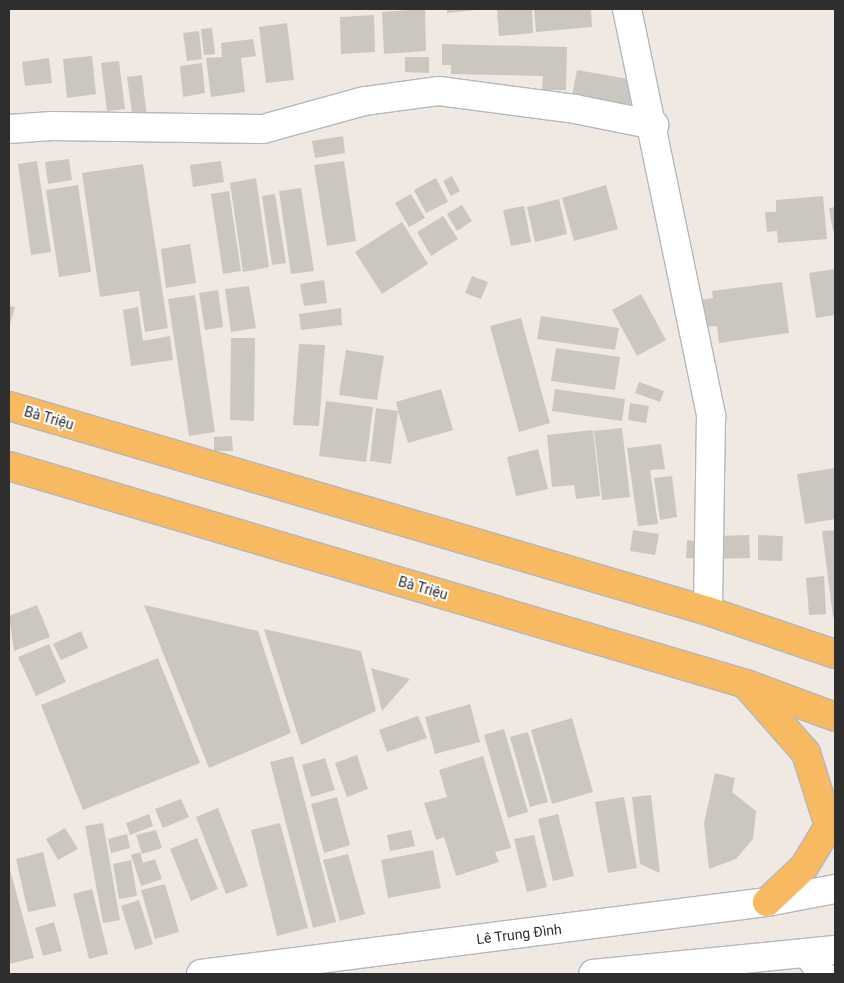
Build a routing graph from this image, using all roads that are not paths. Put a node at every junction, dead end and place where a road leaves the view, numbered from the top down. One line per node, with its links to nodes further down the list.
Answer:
1 (627, 9): 2 (street)
2 (654, 125): 3 (street); 6 (street)
3 (9, 129)
4 (9, 406): 6 (highway, Bà Triệu)
5 (9, 466): 8 (highway, Bà Triệu)
6 (708, 611): 7 (highway, Bà Triệu)
7 (835, 654)
8 (746, 684): 9 (highway, Bà Triệu); 11 (highway)
9 (835, 718)
10 (835, 889): 11 (street, Lê Trung Đình)
11 (767, 902): 14 (street, Lê Trung Đình)
12 (835, 950): 13 (street)
13 (815, 964): 15 (street)
14 (201, 974)
15 (593, 974)

